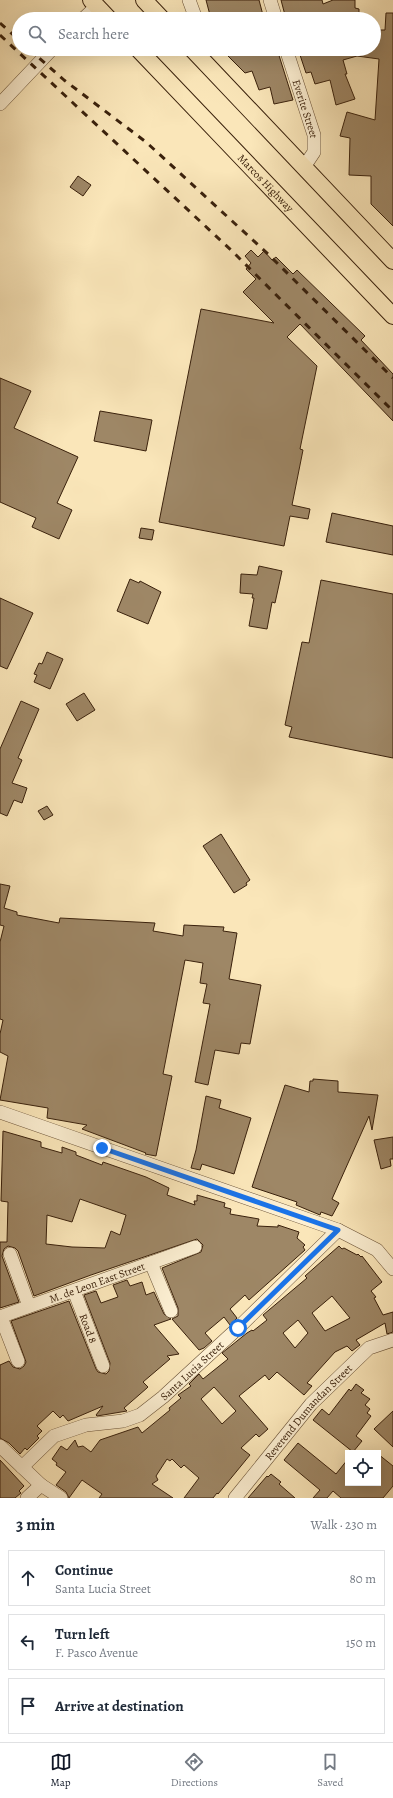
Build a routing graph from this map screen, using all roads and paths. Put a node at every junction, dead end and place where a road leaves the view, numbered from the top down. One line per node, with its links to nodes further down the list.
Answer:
1 (144, 0): 7 (main road)
2 (189, 0): 8 (street)
3 (270, 0): 9 (street)
4 (94, 3): 5 (street); 6 (main road)
5 (88, 12)
6 (102, 12)
7 (155, 12)
8 (193, 12)
9 (274, 12)
10 (45, 56): 14 (street)
11 (145, 56): 17 (main road, Marcos Highway)
12 (200, 56): 15 (main road)
13 (288, 56): 15 (street, Everite Street)
14 (0, 104)
15 (304, 167): 16 (main road)
16 (393, 261)
17 (393, 316)
18 (0, 1112): 19 (street)
19 (338, 1230): 23 (street); 32 (street, Santa Lucia Street)
20 (195, 1247): 22 (street, M. de Leon East Street)
21 (10, 1254): 25 (street)
22 (151, 1263): 24 (street, M. de Leon East Street); 26 (street)
23 (393, 1269)
24 (74, 1291): 25 (street, M. de Leon East Street); 30 (street, Road 8)
25 (30, 1306): 27 (street, M. de Leon East Street)
26 (171, 1310)
27 (0, 1317): 29 (street)
28 (393, 1340): 36 (street, Reverend Dumandan Street)
29 (18, 1360)
30 (103, 1366)
31 (0, 1446): 32 (street)
32 (22, 1467): 33 (street)
33 (41, 1485): 34 (street); 35 (street)
34 (27, 1498)
35 (61, 1498)
36 (235, 1498)

